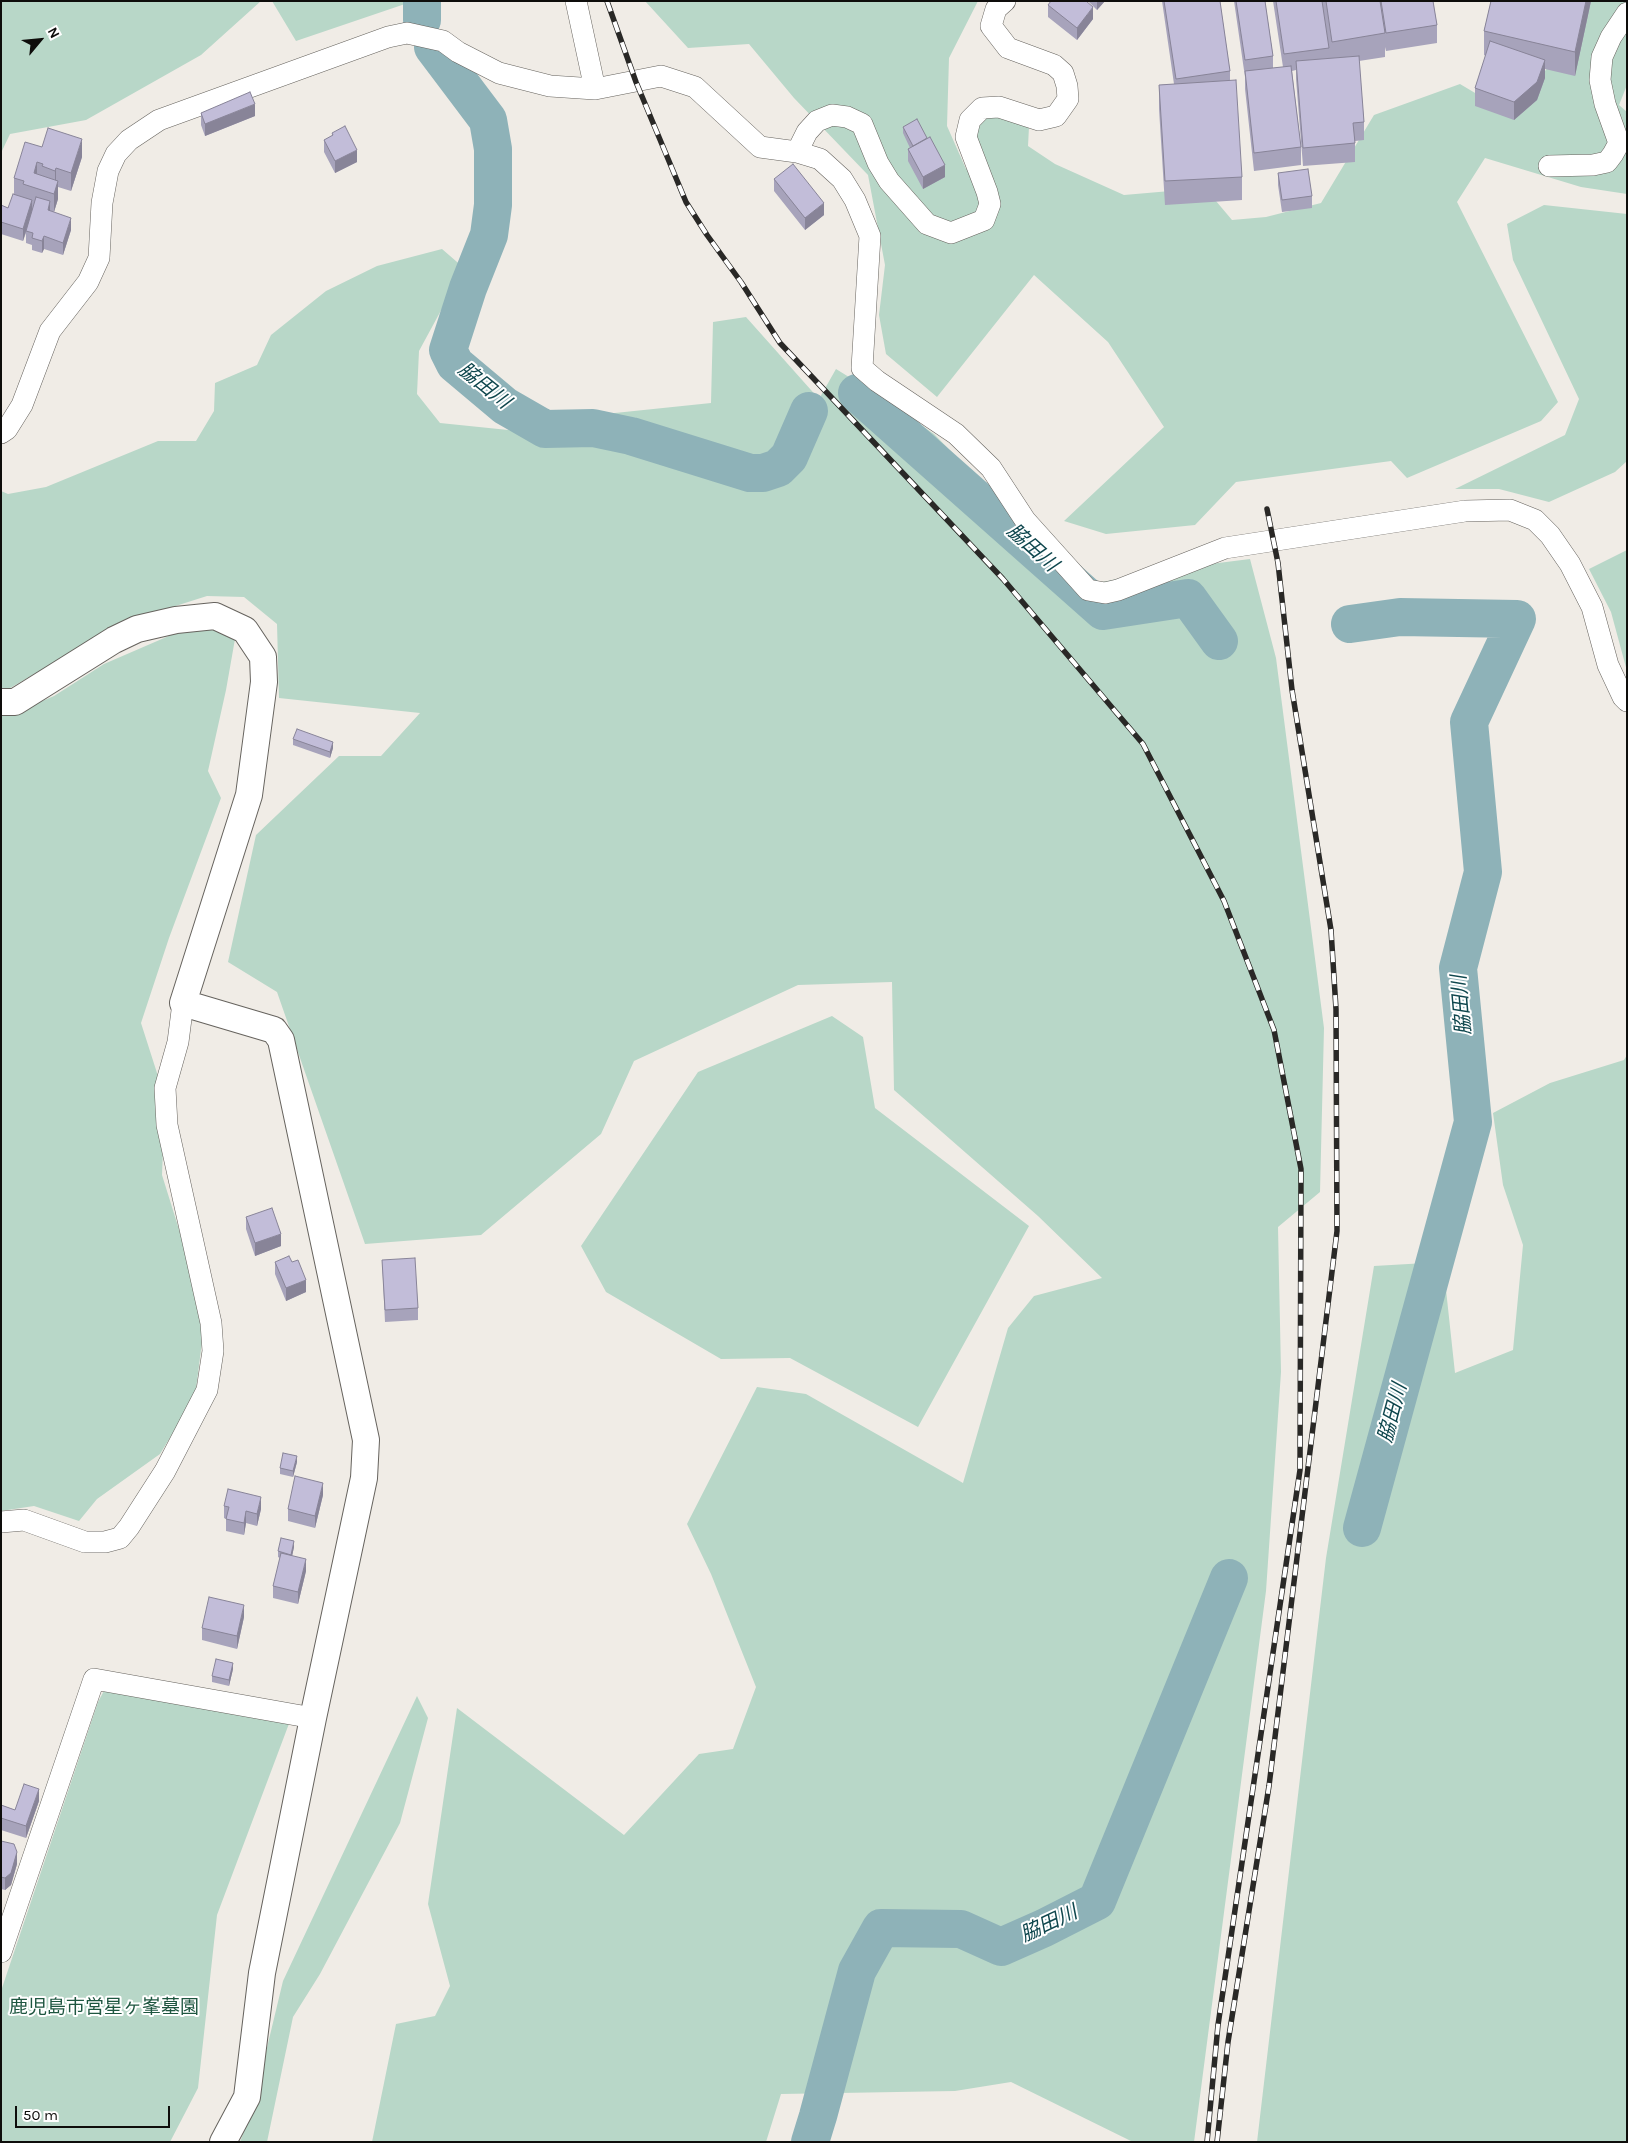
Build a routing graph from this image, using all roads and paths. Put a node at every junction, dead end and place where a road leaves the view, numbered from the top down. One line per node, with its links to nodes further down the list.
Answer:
1 (576, 1): 4 (street)
2 (1004, 1): 5 (street)
3 (1627, 13): 6 (street)
4 (595, 89): 5 (street); 7 (street)
5 (797, 152): 8 (street)
6 (1549, 166)
7 (1, 433)
8 (1627, 700)
9 (1, 702): 10 (street)
10 (183, 1003): 11 (street); 12 (street)
11 (1, 1522)
12 (313, 1718): 13 (street); 14 (street)
13 (1, 1952)
14 (223, 2142)

